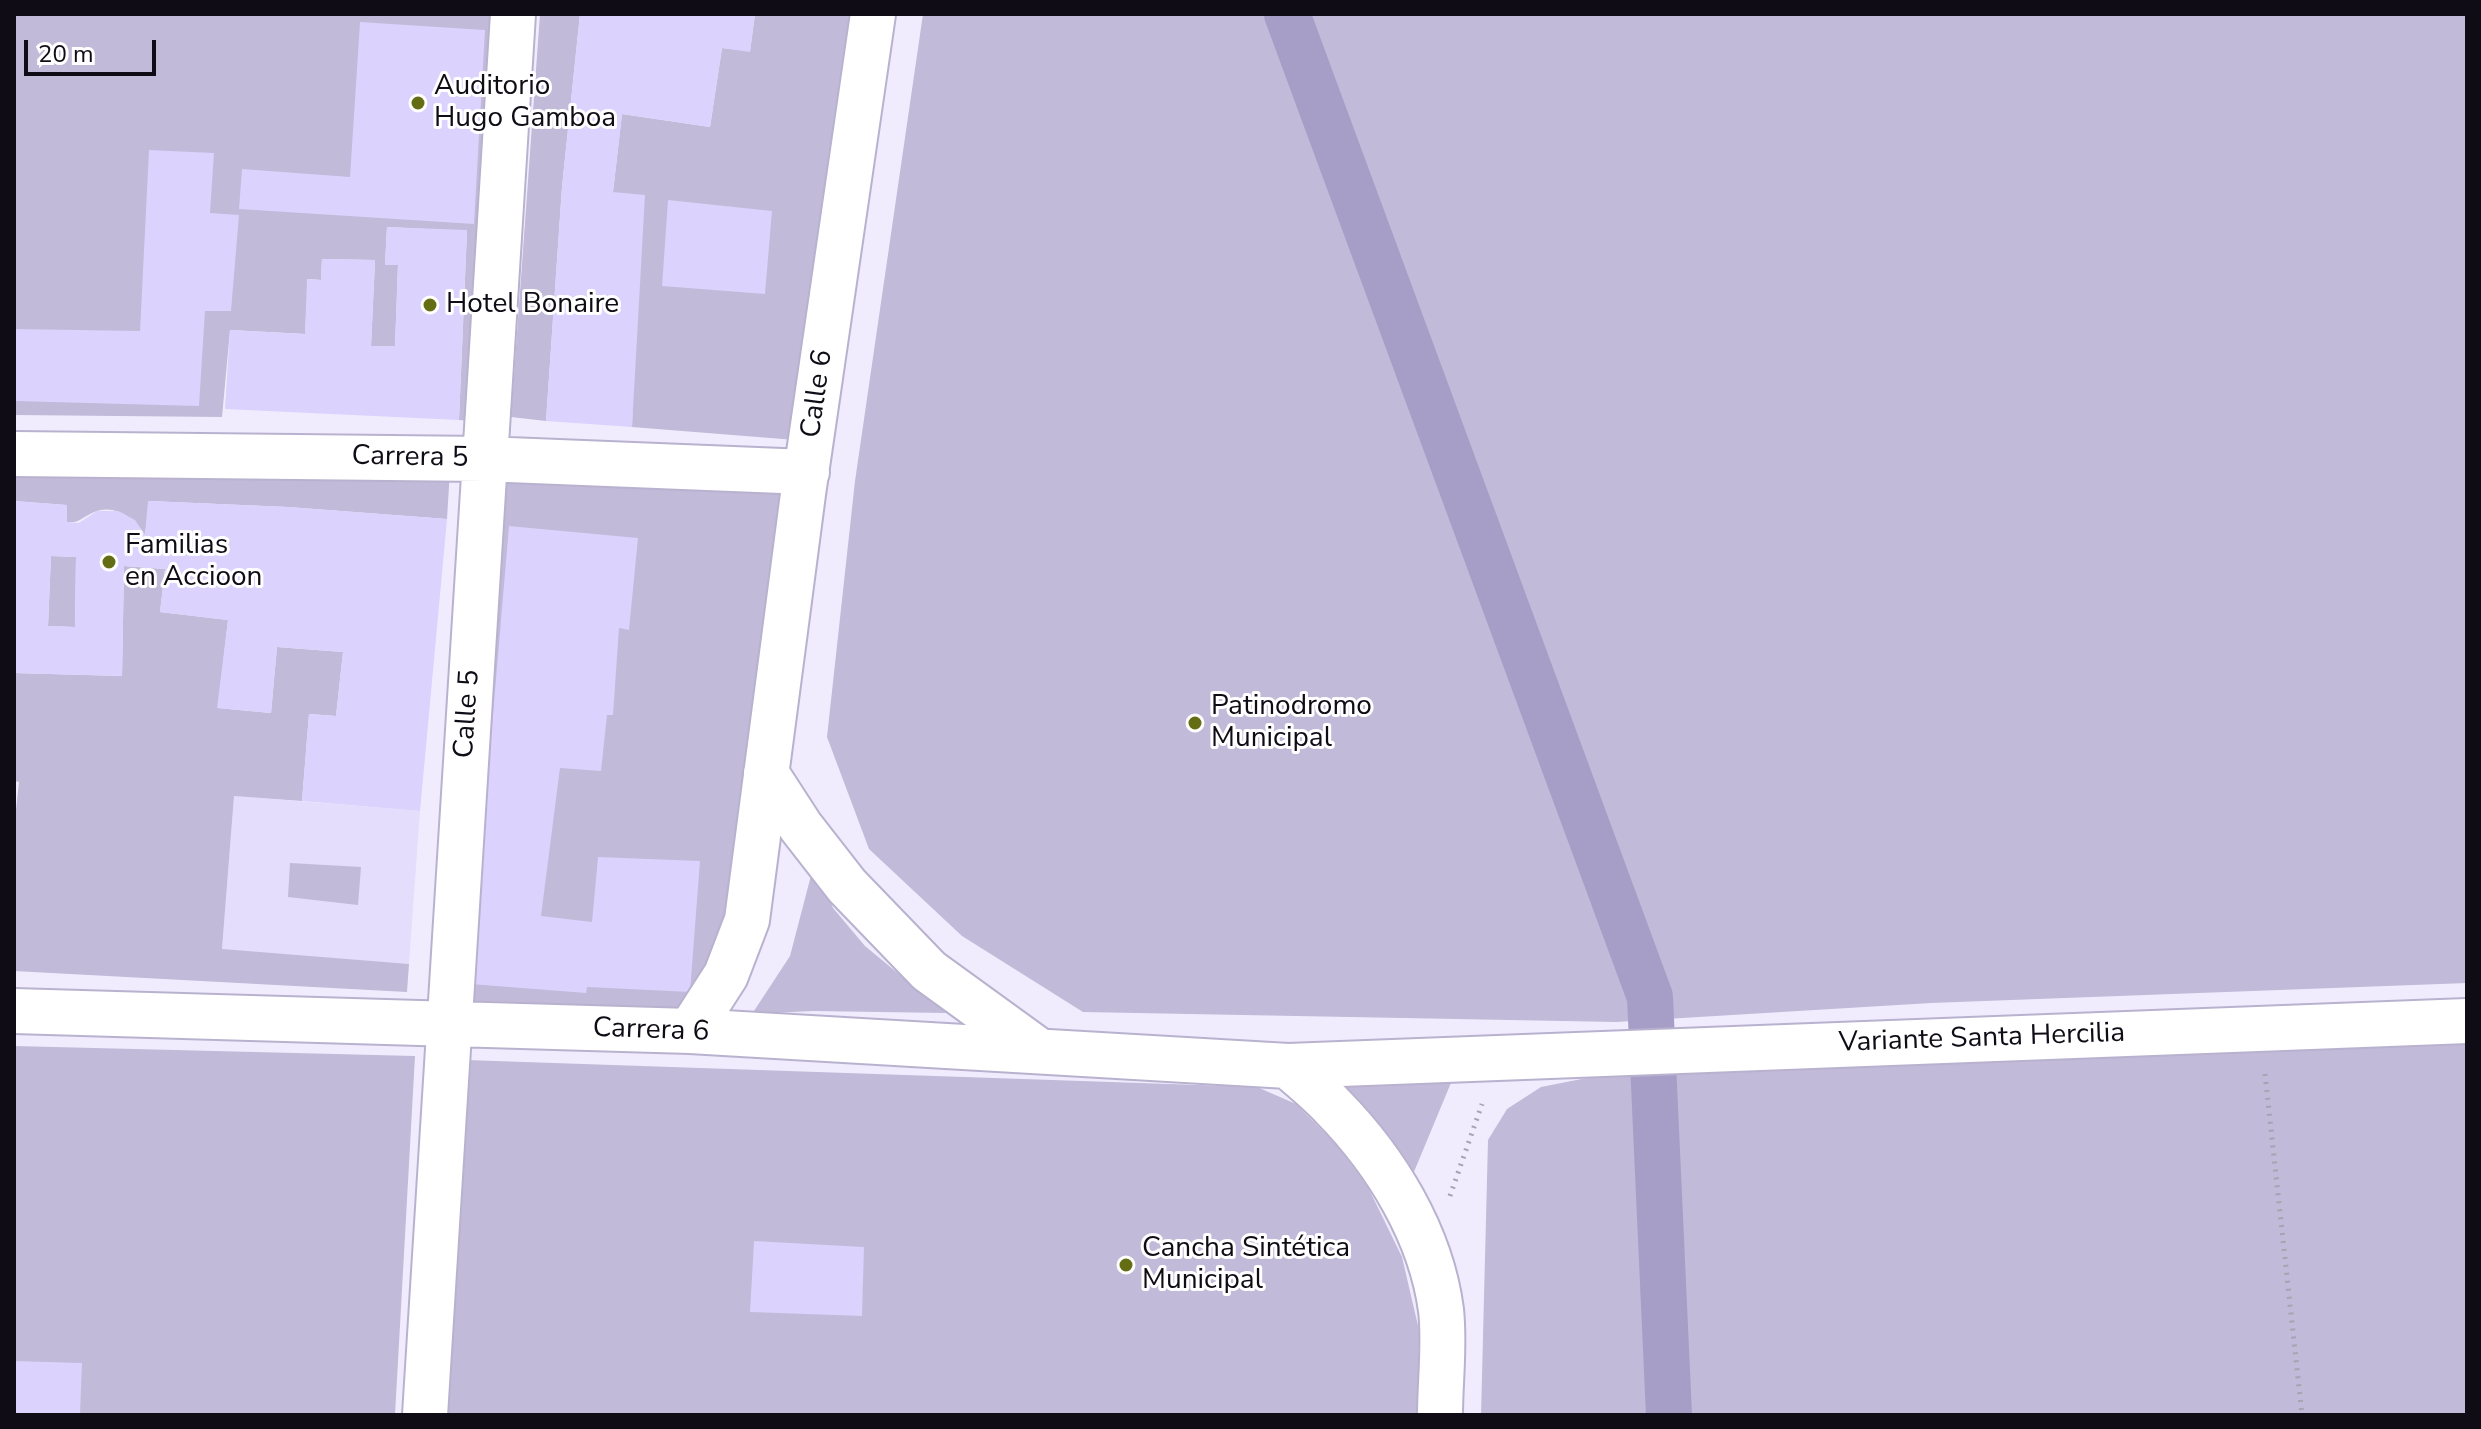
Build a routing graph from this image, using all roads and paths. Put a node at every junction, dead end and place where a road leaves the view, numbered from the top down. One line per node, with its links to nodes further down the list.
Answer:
1 (513, 14): 4 (street, Calle 5)
2 (873, 14): 5 (street, Calle 6)
3 (14, 454): 4 (street, Carrera 5)
4 (484, 459): 5 (street, Carrera 5); 9 (street, Calle 5)
5 (807, 472): 6 (street, Calle 6)
6 (766, 773): 11 (street, Calle 6); 12 (street)
7 (14, 1011): 9 (street, Carrera 6)
8 (2467, 1021): 10 (street, Variante Santa Hercilia)
9 (449, 1025): 11 (street, Carrera 6); 16 (street, Calle 5)
10 (2260, 1028): 13 (street, Variante Santa Hercilia); 18 (path)
11 (690, 1031): 12 (street, Carrera 6)
12 (1038, 1050): 14 (street, Carrera 6)
13 (1498, 1057): 14 (street, Variante Santa Hercilia); 15 (path)
14 (1288, 1066): 15 (street)
15 (1429, 1259): 17 (street)
16 (425, 1415)
17 (1440, 1415)
18 (2302, 1415)

